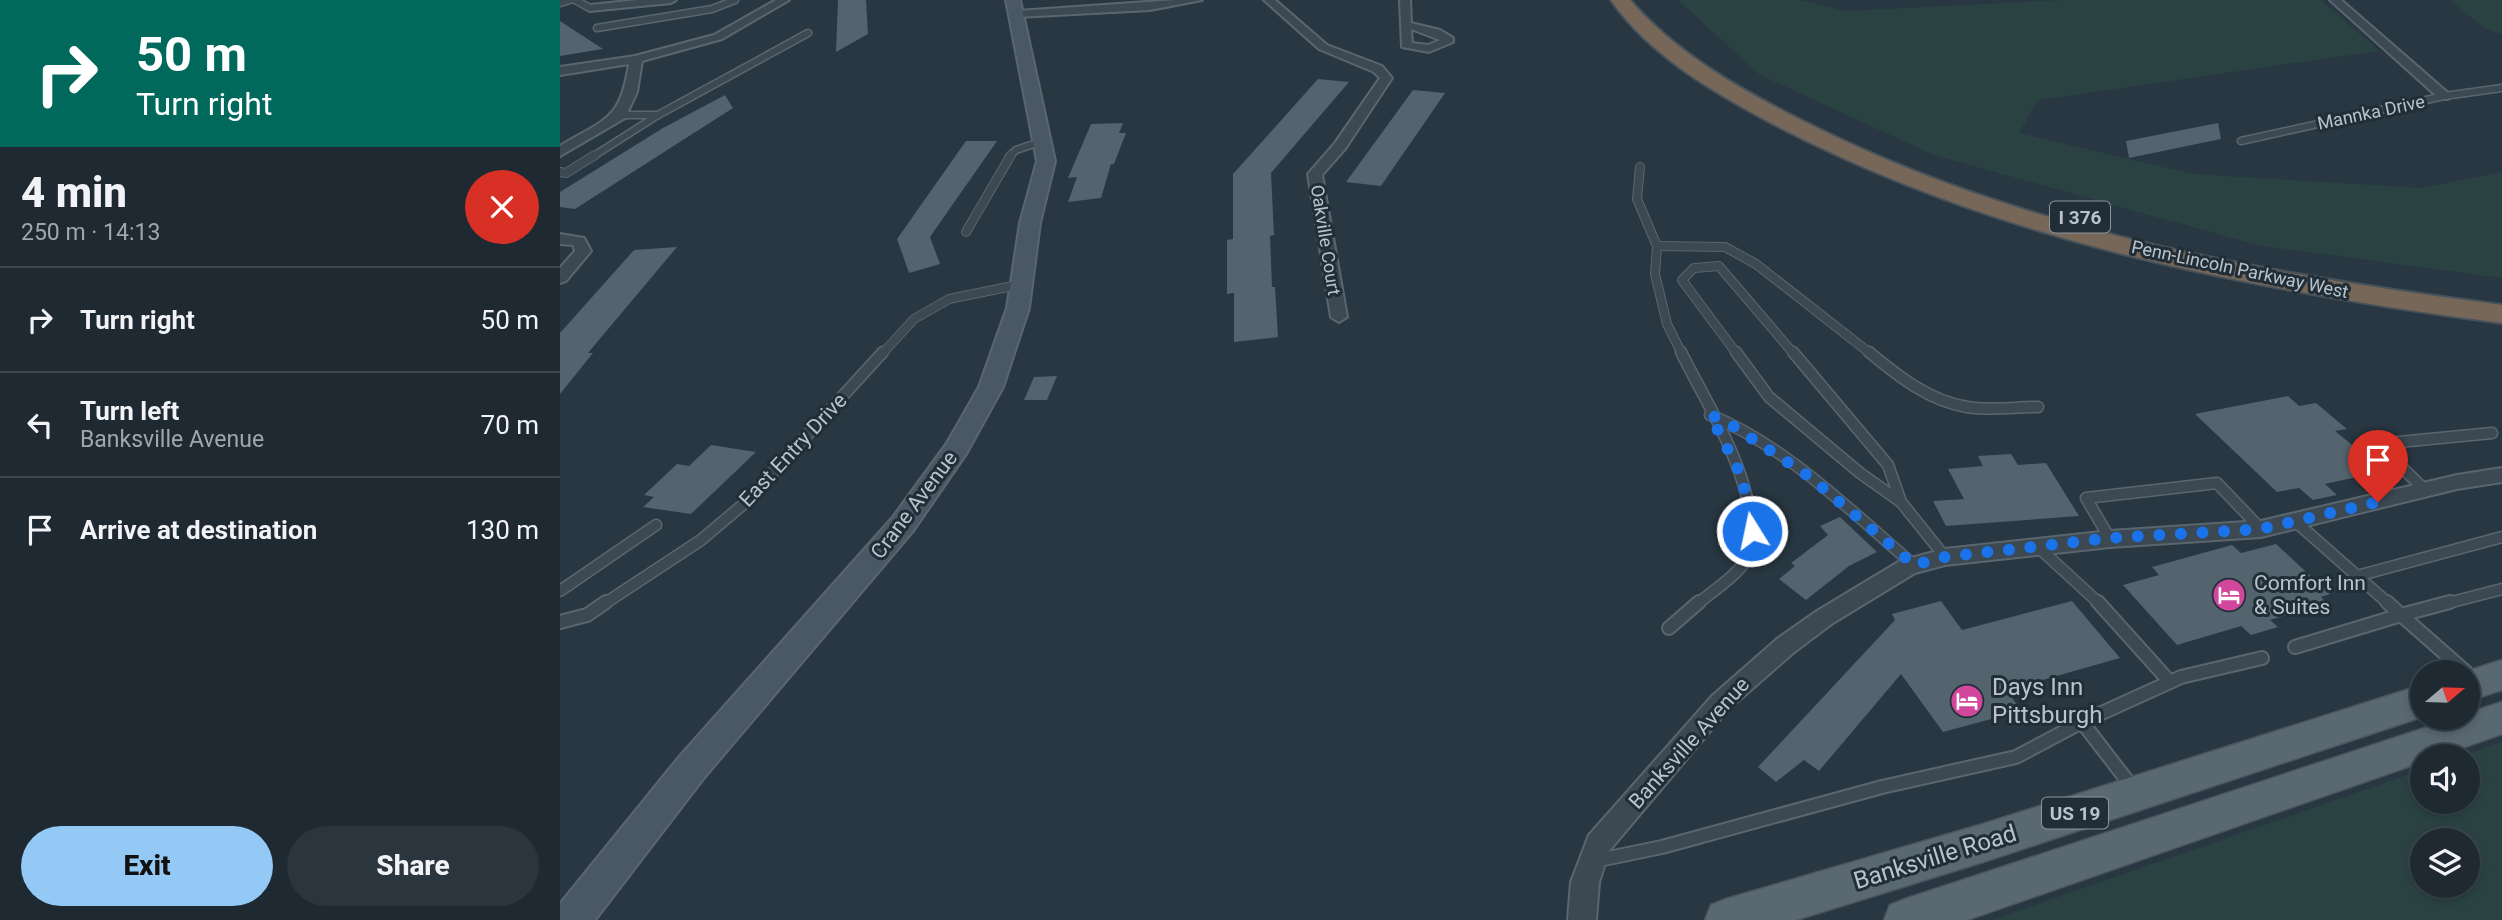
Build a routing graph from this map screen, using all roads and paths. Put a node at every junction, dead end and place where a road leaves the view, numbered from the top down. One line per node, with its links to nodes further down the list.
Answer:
1 (570, 0): 11 (lane)
2 (576, 0): 14 (lane)
3 (671, 0): 14 (street)
4 (735, 0): 16 (lane)
5 (784, 0): 18 (street)
6 (1197, 0): 13 (street)
7 (1269, 0): 38 (street, Oakville Court)
8 (1405, 0): 15 (street)
9 (1641, 0): 36 (highway, Penn-Lincoln Parkway West / I 376)
10 (2334, 0): 21 (street)
11 (560, 3)
12 (1611, 3): 37 (highway, Penn-Lincoln Parkway West / I 376)
13 (1016, 7): 24 (street, Crane Avenue)
14 (590, 8)
15 (1407, 25)
16 (597, 28)
17 (808, 33): 23 (lane)
18 (636, 59): 19 (street); 22 (street)
19 (560, 71)
20 (2502, 88): 21 (lane, Mannka Drive)
21 (2444, 96): 25 (lane, Mannka Drive)
22 (620, 115): 23 (lane); 26 (street)
23 (658, 115): 28 (lane)
24 (1044, 141): 29 (lane); 35 (street, Crane Avenue)
25 (2241, 141)
26 (560, 152)
27 (1640, 167): 31 (lane)
28 (560, 173)
29 (967, 232)
30 (560, 239): 34 (street)
31 (1657, 246): 32 (lane); 40 (lane)
32 (1712, 249): 33 (lane); 39 (lane)
33 (1718, 266): 44 (lane); 44 (lane)
34 (560, 278)
35 (1023, 284): 57 (lane, East Entry Drive); 68 (street, Crane Avenue)
36 (2502, 297)
37 (2502, 314)
38 (1339, 317)
39 (2038, 407)
40 (1710, 415): 52 (lane); 58 (lane)
41 (2492, 433): 43 (lane)
42 (2502, 475): 43 (street, Banksville Avenue)
43 (2425, 490): 45 (street, Banksville Avenue)
44 (1901, 502): 51 (lane)
45 (2296, 523): 47 (street, Banksville Avenue); 53 (lane)
46 (656, 525): 55 (lane)
47 (2261, 529): 49 (street, Banksville Avenue); 49 (lane)
48 (2502, 537): 53 (lane)
49 (2110, 538): 50 (street, Banksville Avenue)
50 (2038, 547): 51 (street, Banksville Avenue); 62 (lane)
51 (1945, 557): 52 (street, Banksville Avenue)
52 (1914, 565): 67 (street, Banksville Avenue)
53 (2357, 576): 56 (lane)
54 (2502, 589): 56 (lane)
55 (560, 592)
56 (2401, 615): 59 (lane); 61 (lane)
57 (560, 622)
58 (1669, 628)
59 (2295, 647)
60 (2262, 658): 62 (lane)
61 (2455, 660)
62 (2170, 682): 65 (lane)
63 (2410, 705): 66 (main road, Banksville Road / US 19)
64 (2502, 718): 71 (main road, US 19)
65 (2082, 722): 66 (lane); 67 (lane)
66 (2137, 793): 70 (main road, Banksville Road / US 19)
67 (1590, 862): 69 (street, Banksville Avenue)
68 (571, 920)
69 (1582, 920)
70 (1726, 920)
71 (1906, 920)

